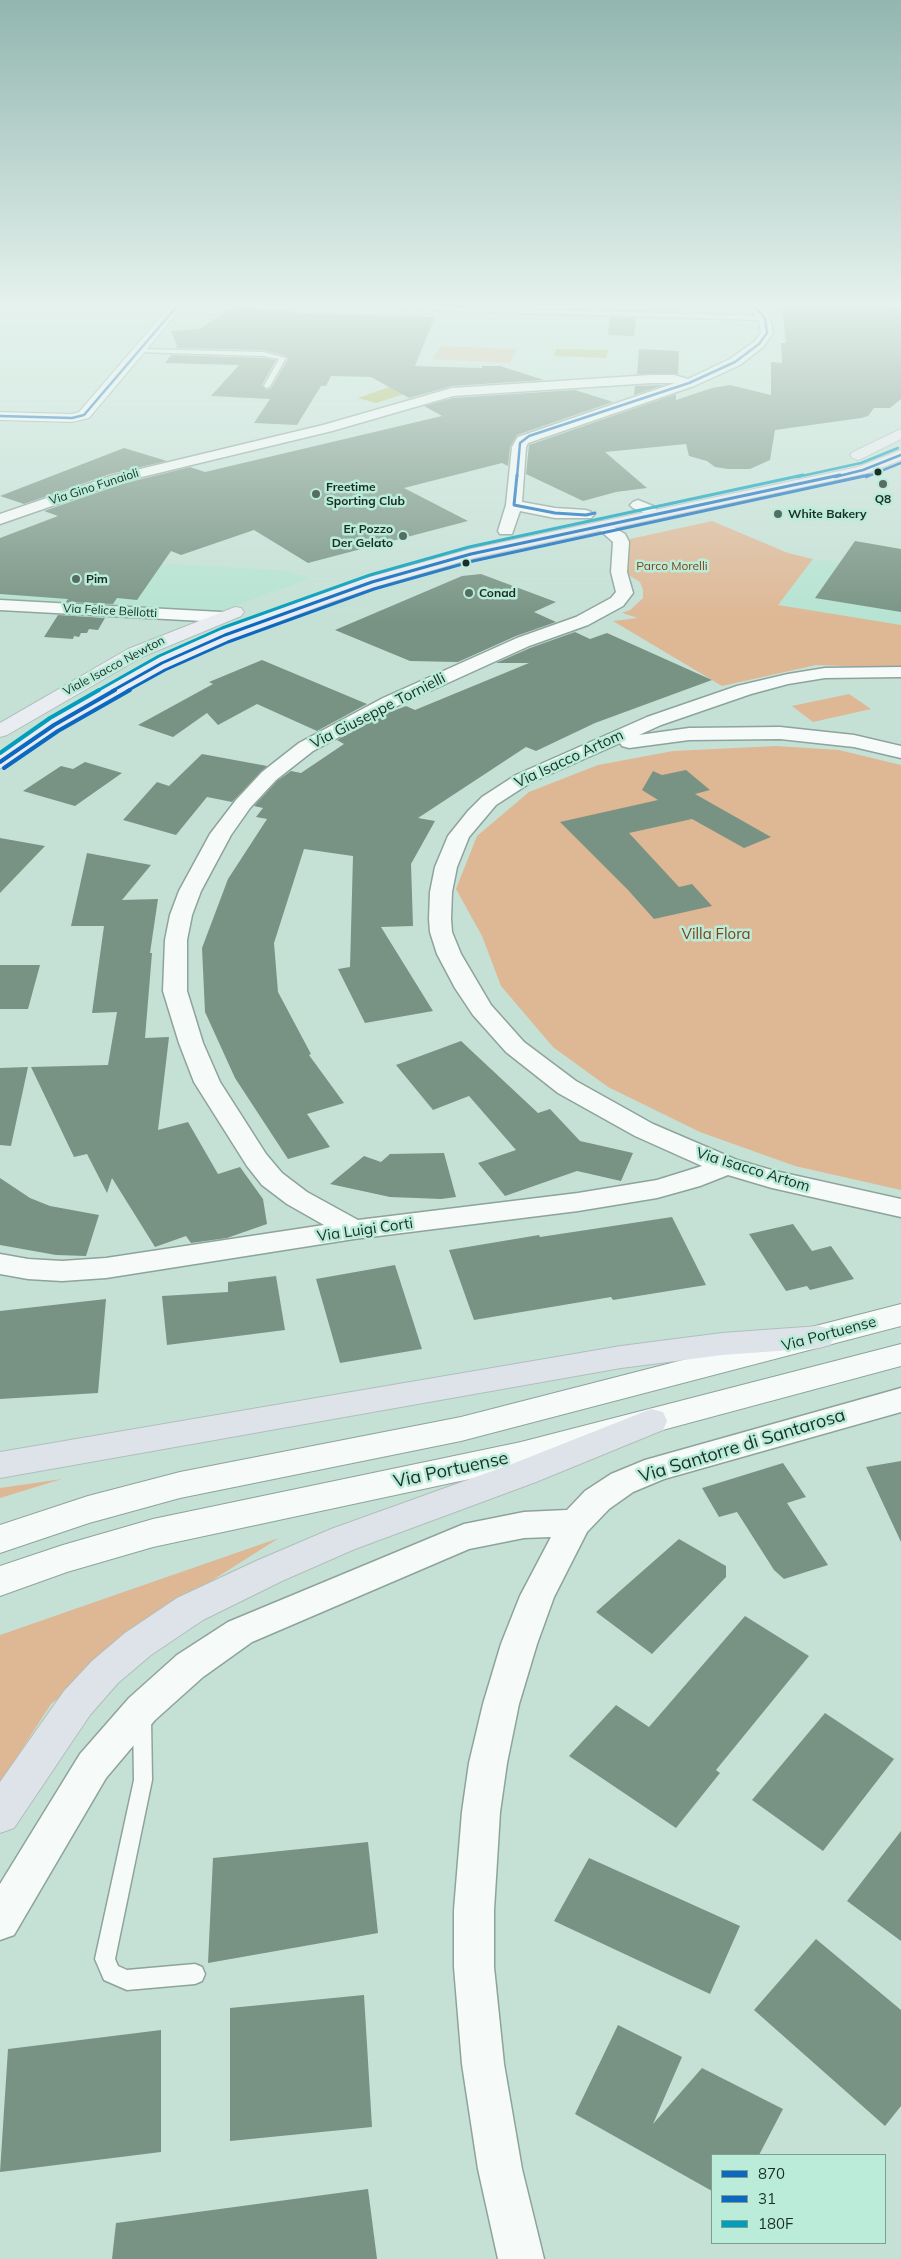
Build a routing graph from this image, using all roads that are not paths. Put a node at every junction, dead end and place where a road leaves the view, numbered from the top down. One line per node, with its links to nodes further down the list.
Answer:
1 (89, 410): 4 (main road)
2 (388, 410): 9 (street, Via Gino Funaioli)
3 (609, 410): 7 (street)
4 (0, 416)
5 (901, 433): 8 (main road, Viale Isacco Newton)
6 (901, 455): 8 (main road, Viale Isacco Newton)
7 (514, 505): 10 (street); 11 (street)
8 (646, 510): 10 (main road, Viale Isacco Newton)
9 (0, 519)
10 (595, 520): 11 (main road, Viale Isacco Newton); 18 (main road, Viale Isacco Newton); 21 (street, Via Giuseppe Tornielli)
11 (506, 531): 13 (main road, Viale Isacco Newton)
12 (0, 605): 13 (street, Via Felice Bellotti)
13 (221, 617): 15 (main road, Viale Isacco Newton)
14 (901, 672): 16 (street, Via Isacco Artom)
15 (0, 730)
16 (589, 749): 17 (street); 19 (street, Via Isacco Artom)
17 (901, 752)
18 (0, 762)
19 (728, 1166): 20 (street, Via Isacco Artom); 21 (street, Via Luigi Corti)
20 (901, 1208)
21 (354, 1230): 22 (street, Via Luigi Corti)
22 (0, 1264)
23 (901, 1315): 24 (main road, Via Portuense)
24 (819, 1337): 28 (highway); 30 (main road, Via Portuense)
25 (901, 1355): 27 (main road, Via Portuense)
26 (901, 1400): 29 (street, Via Santorre di Santarosa)
27 (651, 1421): 31 (main road, Via Portuense); 33 (highway)
28 (0, 1465)
29 (575, 1523): 32 (street); 36 (street, Via Santorre di Santarosa)
30 (0, 1540)
31 (0, 1581)
32 (142, 1709): 34 (street); 35 (lane)
33 (0, 1816)
34 (0, 1920)
35 (195, 1974)
36 (520, 2259)

